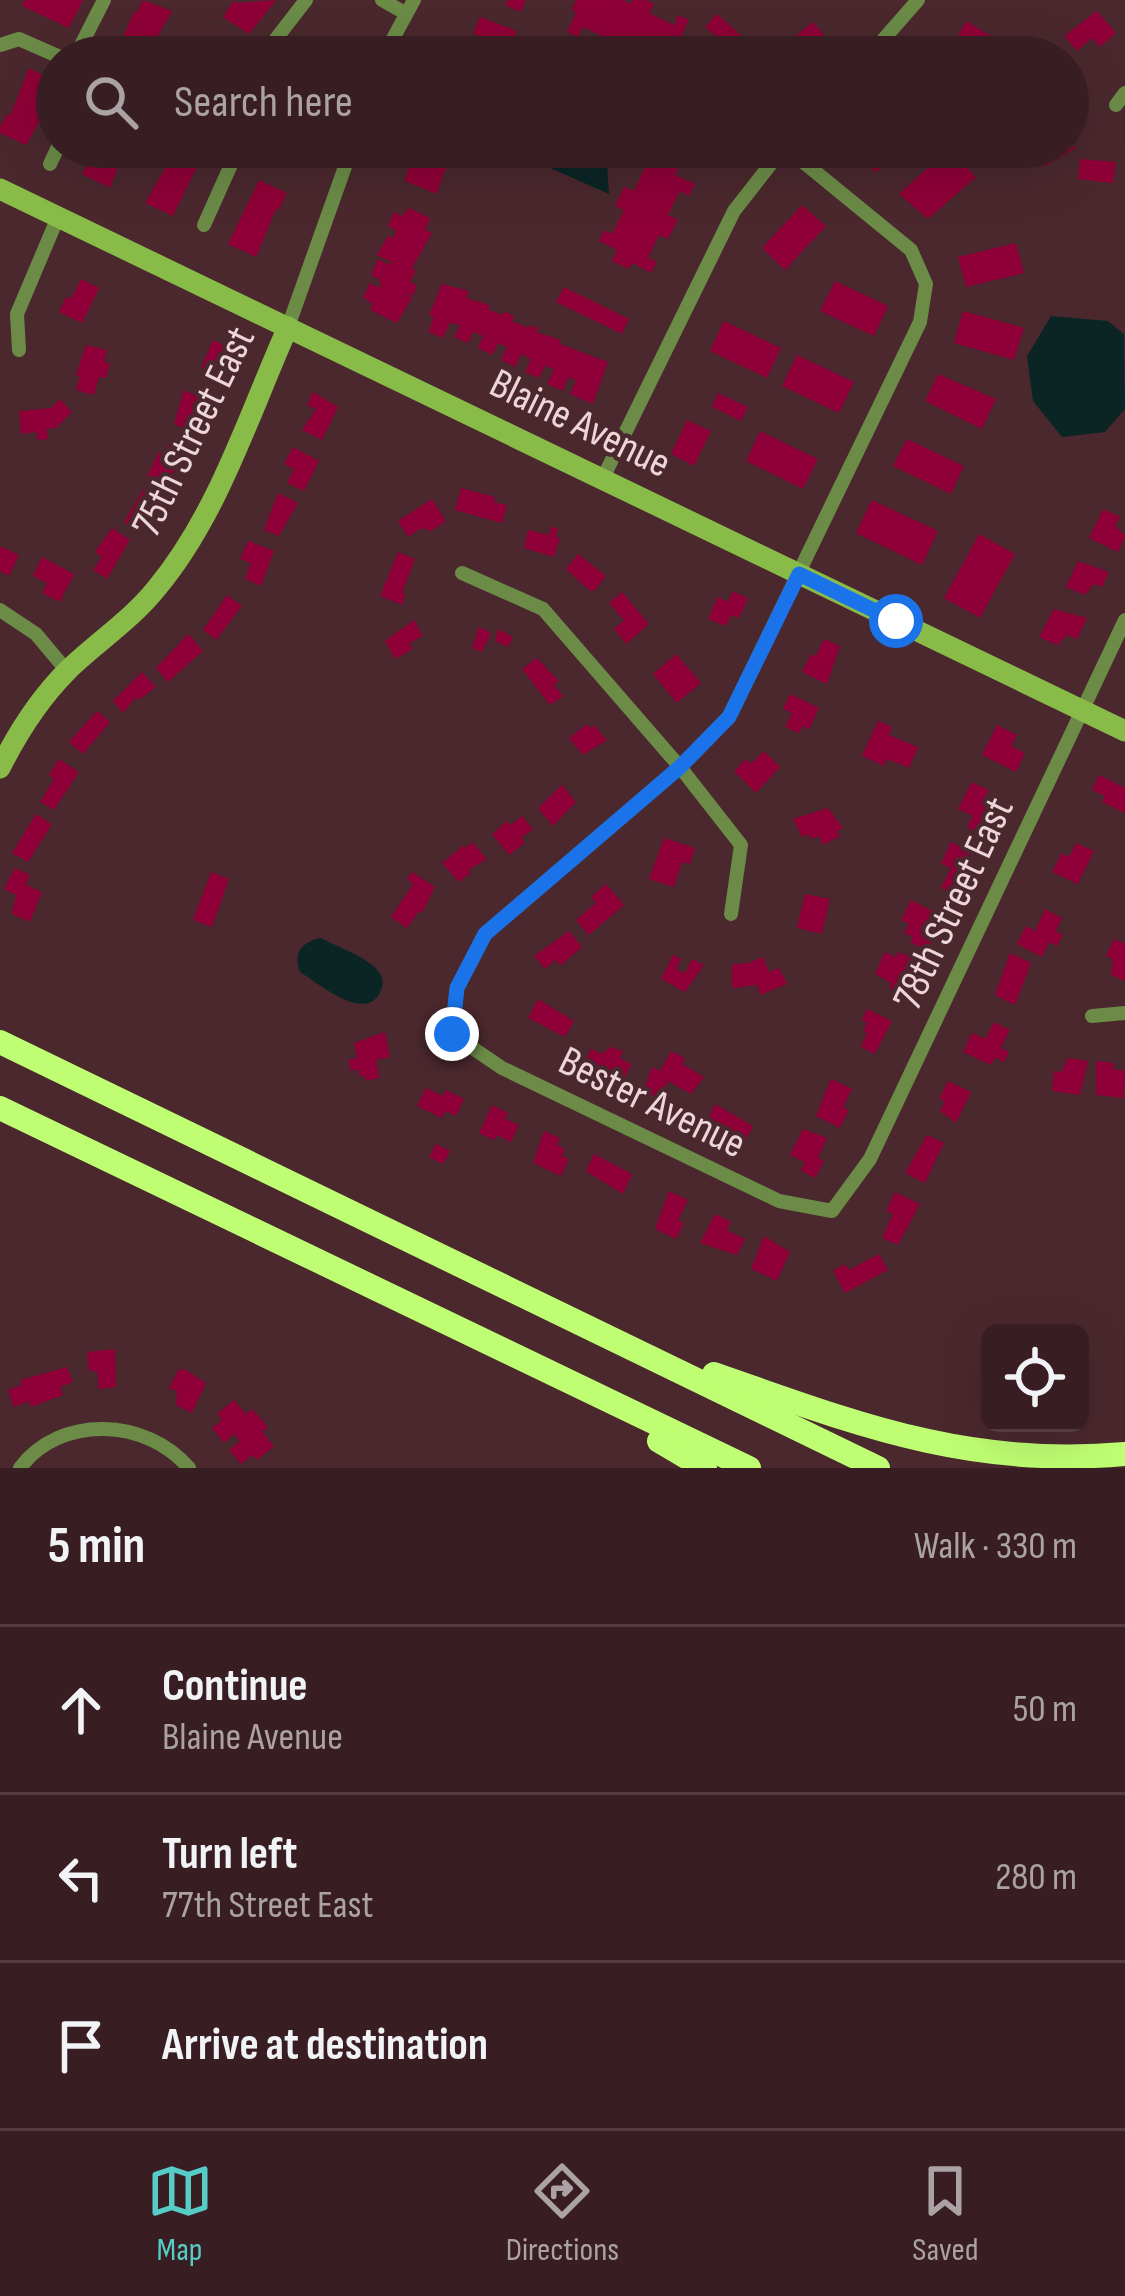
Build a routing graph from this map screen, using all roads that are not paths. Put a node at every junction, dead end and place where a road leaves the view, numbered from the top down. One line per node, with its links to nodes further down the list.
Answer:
1 (104, 0): 6 (street)
2 (306, 0): 7 (street)
3 (382, 0): 5 (street)
4 (918, 0): 9 (street)
5 (410, 6): 8 (street)
6 (86, 36)
7 (278, 36)
8 (394, 36)
9 (886, 36)
10 (0, 44): 11 (street)
11 (36, 46)
12 (229, 168): 18 (street)
13 (345, 168): 19 (street, 75th Street East)
14 (769, 168): 21 (street)
15 (810, 168): 23 (street)
16 (0, 189): 17 (street, Blaine Avenue)
17 (58, 217): 19 (street, Blaine Avenue); 20 (street)
18 (203, 224)
19 (288, 327): 21 (street, Blaine Avenue); 26 (street, 75th Street East)
20 (20, 350)
21 (603, 478): 23 (street, Blaine Avenue)
22 (463, 573): 30 (street)
23 (799, 574): 27 (street, Blaine Avenue); 30 (street)
24 (0, 610): 26 (street)
25 (1125, 620): 27 (street, 78th Street East)
26 (67, 671): 29 (street, 75th Street East)
27 (1082, 710): 28 (street, Blaine Avenue); 36 (street, 78th Street East)
28 (1125, 731)
29 (0, 767)
30 (680, 767): 31 (street); 36 (street, Bester Avenue)
31 (730, 914)
32 (1125, 1012): 33 (street)
33 (1092, 1016)
34 (0, 1042): 37 (highway)
35 (0, 1108): 38 (highway)
36 (832, 1211)
37 (607, 1336): 39 (highway); 44 (highway)
38 (523, 1360): 42 (highway); 43 (highway)
39 (1125, 1454)
40 (20, 1468): 41 (street)
41 (189, 1468)
42 (705, 1468)
43 (748, 1468)
44 (878, 1468)

